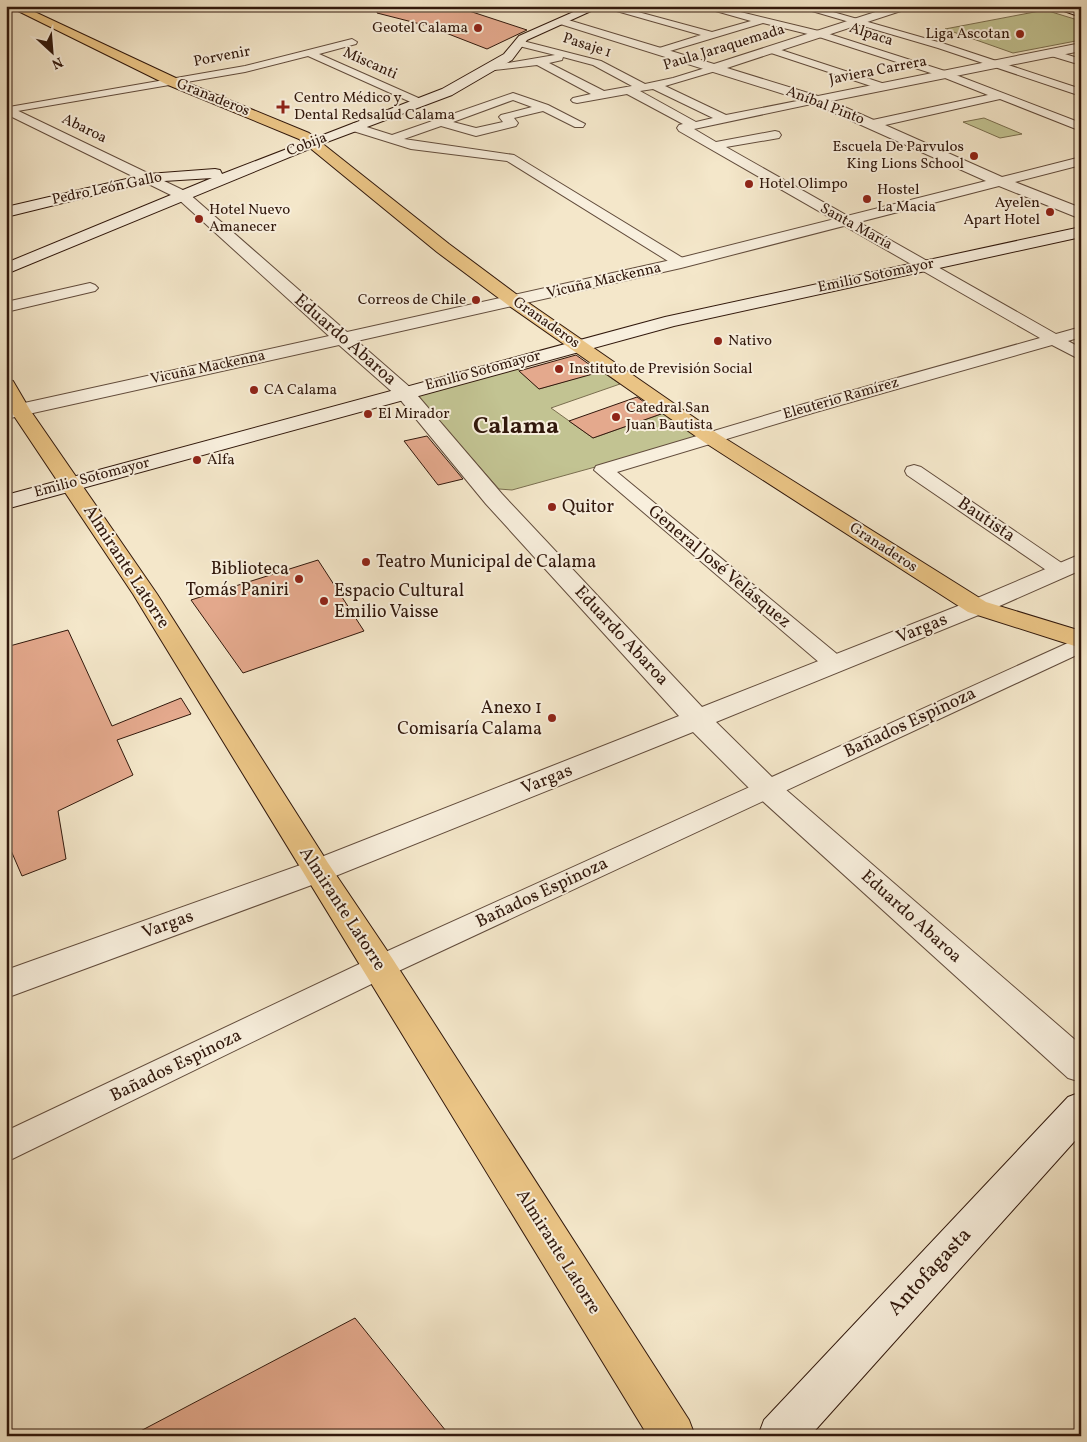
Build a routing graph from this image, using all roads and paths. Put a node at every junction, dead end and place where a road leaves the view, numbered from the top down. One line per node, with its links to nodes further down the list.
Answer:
1 (13, 6): 30 (main road, Granaderos)
2 (597, 6): 11 (street, Cobija)
3 (604, 6): 15 (street)
4 (703, 6): 12 (street, Alpaca)
5 (906, 6): 13 (street, Paula Jaraquemada)
6 (1055, 6): 10 (street)
7 (1068, 6): 9 (street)
8 (804, 7): 13 (street)
9 (1081, 10)
10 (1081, 14)
11 (562, 20): 17 (street, Cobija); 19 (street, Aníbal Pinto)
12 (761, 20): 14 (street, Alpaca); 15 (street)
13 (860, 21): 14 (street, Paula Jaraquemada); 26 (street)
14 (819, 34): 20 (street, Paula Jaraquemada); 29 (street, Alpaca)
15 (711, 35): 19 (street)
16 (352, 42): 21 (street, Porvenir)
17 (519, 43): 23 (street, Pasaje 1); 28 (street, Cobija)
18 (1081, 47): 22 (street, Javiera Carrera)
19 (660, 50): 27 (street, Aníbal Pinto)
20 (772, 50): 27 (street, Paula Jaraquemada); 32 (street)
21 (309, 53): 30 (street, Porvenir); 39 (street, Miscanti)
22 (1052, 53): 25 (street); 26 (street, Javiera Carrera)
23 (569, 56): 24 (street); 31 (street, Pasaje 1)
24 (538, 61): 28 (street); 35 (street)
25 (1081, 62)
26 (999, 64): 29 (street, Javiera Carrera); 34 (street)
27 (715, 68): 31 (street, Paula Jaraquemada); 38 (street, Aníbal Pinto)
28 (490, 69): 39 (street, Cobija)
29 (944, 74): 32 (street, Javiera Carrera); 36 (street, Alpaca)
30 (173, 82): 44 (street, Porvenir); 58 (main road, Granaderos)
31 (648, 86): 33 (street, Paula Jaraquemada); 49 (street, Pasaje 1)
32 (884, 86): 38 (street, Javiera Carrera)
33 (629, 90): 35 (street, Paula Jaraquemada); 40 (street, Santa María)
34 (1081, 93)
35 (602, 95): 37 (street, Paula Jaraquemada)
36 (1000, 96): 50 (street, Alpaca); 54 (street)
37 (577, 100)
38 (817, 100): 45 (street, Javiera Carrera); 54 (street, Aníbal Pinto)
39 (419, 102): 55 (street, Cobija)
40 (654, 104): 42 (street); 52 (street, Santa María)
41 (544, 107): 43 (street); 46 (street); 53 (street)
42 (637, 107)
43 (477, 109): 46 (street); 51 (street)
44 (8, 110): 62 (street, Abaroa)
45 (739, 116): 49 (street, Javiera Carrera); 59 (street)
46 (505, 117): 51 (street)
47 (1081, 118): 50 (street)
48 (661, 119): 52 (street, Javiera Carrera)
49 (724, 119): 52 (street, Javiera Carrera)
50 (1065, 121): 56 (street, Alpaca)
51 (441, 122): 57 (street)
52 (685, 123): 59 (street, Santa María)
53 (579, 124)
54 (872, 124): 63 (street, Aníbal Pinto)
55 (354, 127): 57 (street); 58 (street, Cobija)
56 (1081, 127)
57 (393, 139): 69 (street)
58 (314, 142): 61 (street, Cobija); 73 (main road, Granaderos)
59 (714, 146): 67 (street, Santa María)
60 (1081, 161): 63 (street, Vicuña Mackenna)
61 (239, 172): 62 (street, Pedro León Gallo); 64 (street, Cobija)
62 (148, 178): 64 (street, Eduardo Abaroa); 65 (street, Pedro León Gallo)
63 (999, 181): 66 (street, Aníbal Pinto); 67 (street, Vicuña Mackenna)
64 (182, 194): 71 (street, Cobija); 76 (street, Eduardo Abaroa)
65 (6, 212)
66 (1081, 214)
67 (844, 221): 69 (street, Vicuña Mackenna); 70 (street, Santa María)
68 (1081, 232): 70 (street, Emilio Sotomayor)
69 (680, 263): 73 (street, Vicuña Mackenna)
70 (926, 266): 77 (street, Santa María); 78 (street, Emilio Sotomayor)
71 (6, 269)
72 (90, 288): 74 (street)
73 (514, 301): 76 (street, Vicuña Mackenna); 78 (main road, Granaderos)
74 (6, 307)
75 (1081, 332): 77 (street, Eleuterio Ramírez)
76 (344, 338): 81 (street, Eduardo Abaroa); 82 (street, Vicuña Mackenna)
77 (1054, 340): 79 (street, Santa María); 83 (street, Eleuterio Ramírez)
78 (578, 346): 81 (street, Emilio Sotomayor); 83 (main road, Granaderos)
79 (1081, 355)
80 (6, 385): 82 (main road, Almirante Latorre)
81 (405, 393): 86 (street, Emilio Sotomayor); 92 (street, Eduardo Abaroa)
82 (13, 411): 86 (main road, Almirante Latorre)
83 (711, 438): 84 (street, Eleuterio Ramírez); 89 (main road, Granaderos)
84 (603, 470): 91 (street, General José Velásquez)
85 (914, 471): 88 (street, Bautista)
86 (71, 484): 87 (street, Emilio Sotomayor); 94 (main road, Almirante Latorre)
87 (6, 502)
88 (1070, 565): 89 (street, Vargas)
89 (977, 608): 90 (main road, Granaderos); 91 (street, Vargas)
90 (1081, 642): 93 (street, Bañados Espinoza)
91 (835, 664): 92 (street, Vargas)
92 (698, 720): 93 (street, Eduardo Abaroa); 94 (street, Vargas)
93 (767, 789): 95 (street, Bañados Espinoza); 97 (street, Eduardo Abaroa)
94 (316, 871): 95 (main road, Almirante Latorre); 96 (street, Vargas)
95 (380, 968): 99 (street, Bañados Espinoza); 100 (main road, Almirante Latorre)
96 (6, 984)
97 (1081, 1067)
98 (1081, 1108): 101 (street, Antofagasta)
99 (6, 1147)
100 (673, 1436)
101 (780, 1436)

